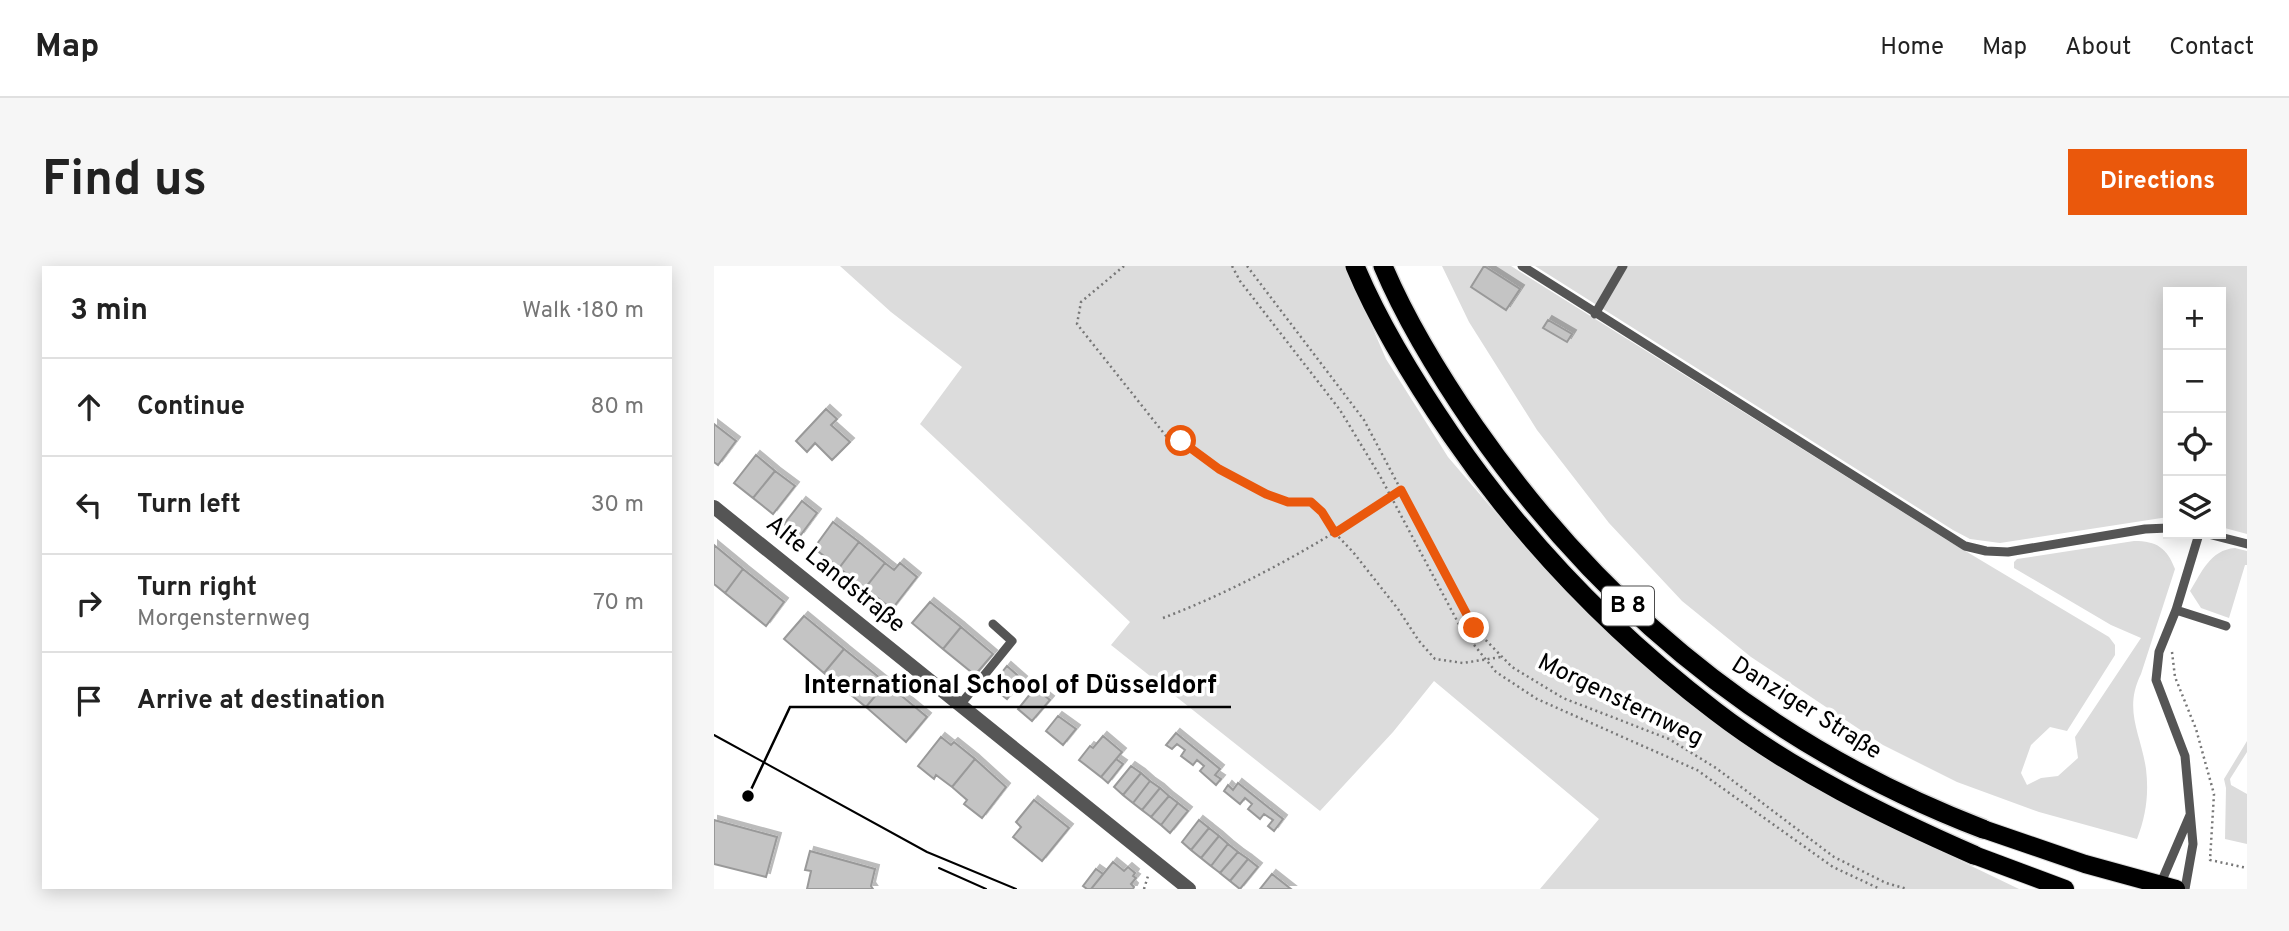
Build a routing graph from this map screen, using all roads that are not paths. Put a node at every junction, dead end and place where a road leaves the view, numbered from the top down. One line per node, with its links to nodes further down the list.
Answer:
1 (1355, 266): 17 (highway, Danziger Straße / B 8)
2 (1383, 266): 16 (highway, Danziger Straße / B 8)
3 (1522, 266): 5 (lane)
4 (1623, 266): 5 (lane)
5 (1595, 314): 7 (lane)
6 (714, 507): 14 (street, Alte Landstraße)
7 (2163, 528)
8 (2197, 539): 11 (lane)
9 (2226, 539): 10 (lane)
10 (2247, 544)
11 (2176, 610): 13 (lane); 15 (lane)
12 (993, 624): 14 (lane)
13 (2226, 626)
14 (960, 705): 19 (street, Alte Landstraße)
15 (2190, 814): 18 (lane); 21 (lane)
16 (1983, 829): 18 (main road, Danziger Straße / B 8)
17 (1974, 855): 20 (main road, Danziger Straße / B 8)
18 (2168, 887)
19 (1189, 889)
20 (2065, 889)
21 (2185, 889)

